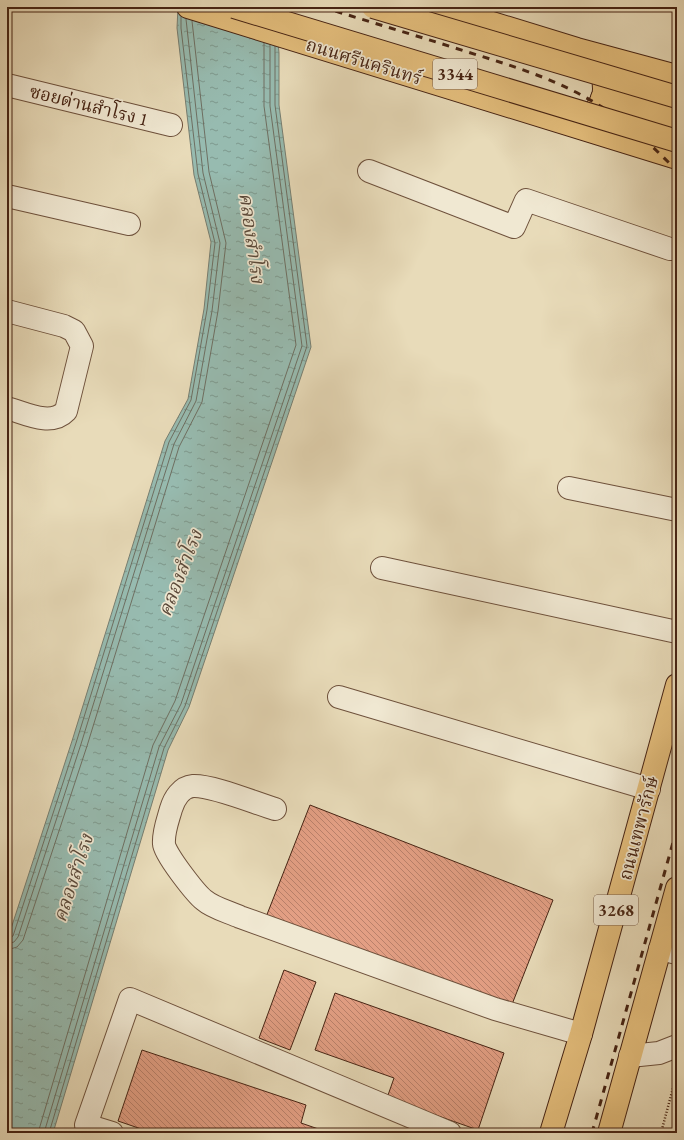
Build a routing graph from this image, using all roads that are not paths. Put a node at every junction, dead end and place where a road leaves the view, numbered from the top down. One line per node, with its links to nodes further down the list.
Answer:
1 (188, 7): 11 (main road, ถนนศรีนครินทร์ / 3344)
2 (234, 7): 13 (main road, ถนนศรีนครินทร์ / 3344, bridge)
3 (373, 7): 8 (main road, 3344, bridge)
4 (440, 7): 5 (main road)
5 (577, 49): 6 (main road); 9 (main road)
6 (672, 73)
7 (7, 85): 12 (street, ซอยด่านสำโรง 1)
8 (677, 97)
9 (602, 98): 10 (main road); 11 (main road)
10 (677, 119)
11 (556, 120): 14 (main road, ถนนศรีนครินทร์ / 3344)
12 (171, 125)
13 (677, 141)
14 (677, 158)
15 (369, 171): 18 (street)
16 (7, 196): 17 (street)
17 (130, 224)
18 (677, 249)
19 (7, 311): 20 (street)
20 (7, 408)
21 (569, 488): 22 (street)
22 (677, 510)
23 (382, 568): 24 (street)
24 (677, 632)
25 (677, 685): 27 (main road, ถนนเทพารักษ์ / 3268)
26 (339, 697): 27 (street)
27 (649, 789): 31 (main road, ถนนเทพารักษ์ / 3268)
28 (275, 809): 31 (street)
29 (677, 888): 30 (main road)
30 (669, 951): 33 (main road)
31 (582, 1034): 36 (main road, ถนนเทพารักษ์ / 3268)
32 (677, 1046): 33 (street)
33 (630, 1056): 37 (main road)
34 (112, 1133): 35 (street)
35 (450, 1133)
36 (551, 1133)
37 (609, 1133)

